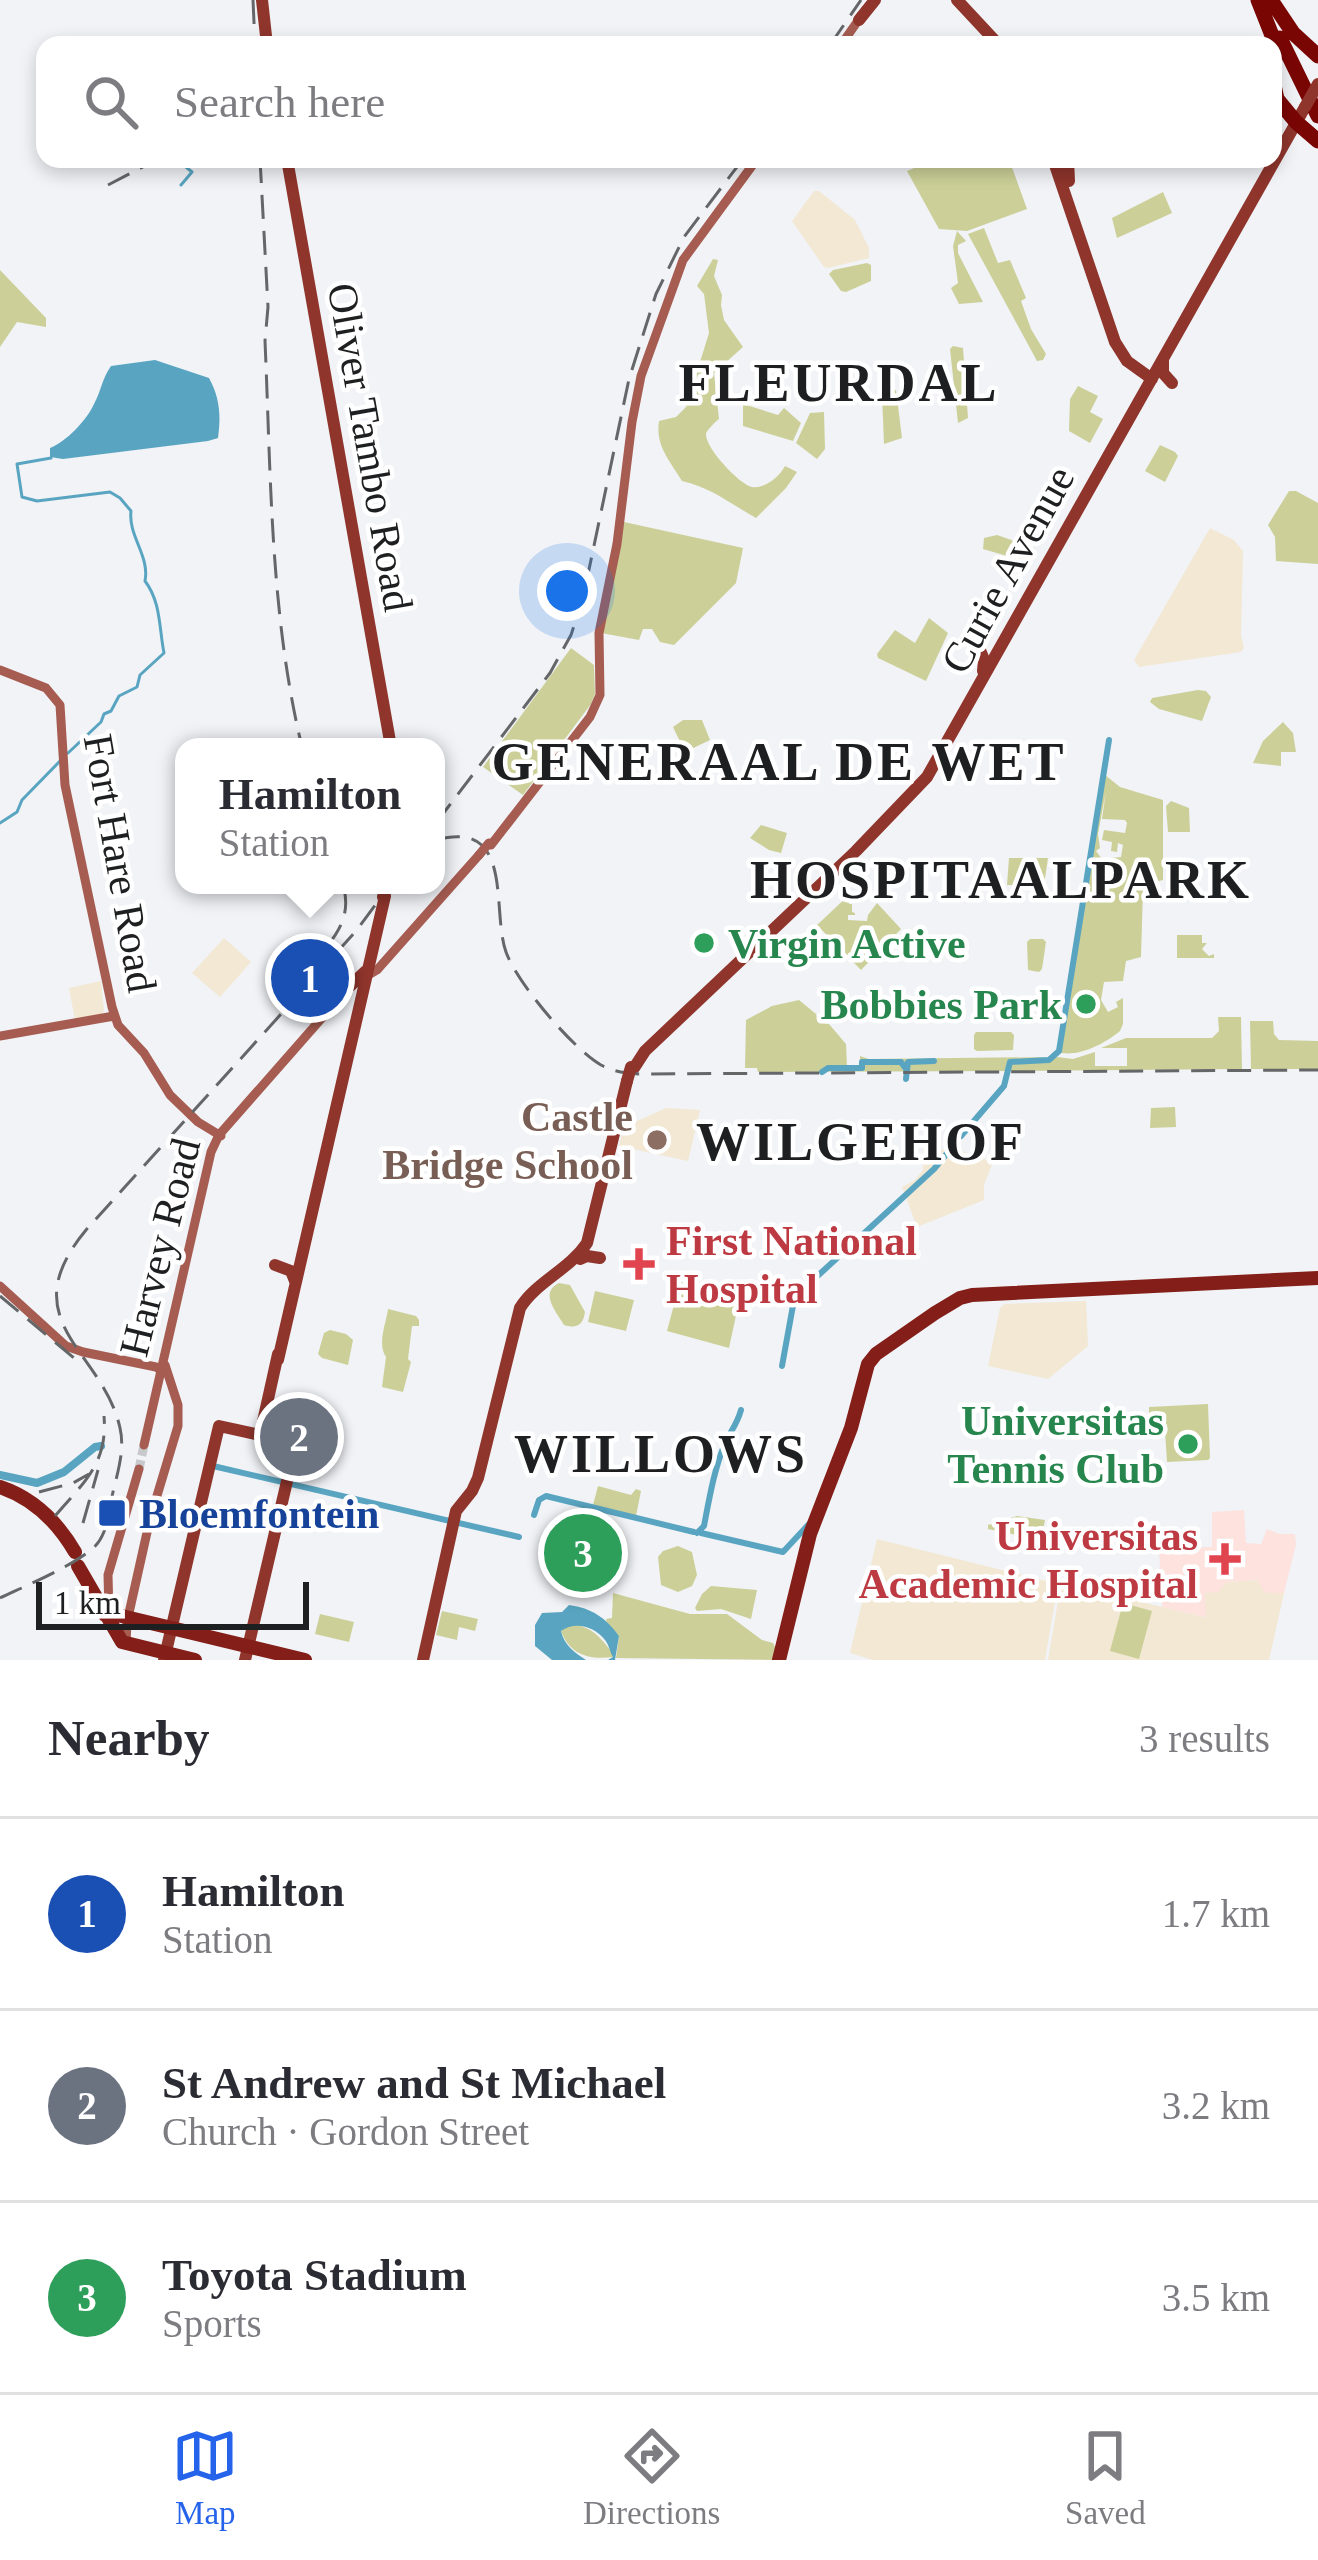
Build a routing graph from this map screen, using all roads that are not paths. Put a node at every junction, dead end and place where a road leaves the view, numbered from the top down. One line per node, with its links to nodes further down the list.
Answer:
1 (957, 0): 10 (main road)
2 (967, 0): 11 (main road)
3 (1265, 0): 12 (highway); 13 (highway); 15 (highway)
4 (870, 1): 6 (main road); 8 (main road)
5 (262, 5): 7 (main road)
6 (859, 20): 9 (main road)
7 (267, 36)
8 (848, 36)
9 (848, 36)
10 (994, 36)
11 (996, 36)
12 (1273, 36)
13 (1281, 36)
14 (1282, 38): 16 (highway)
15 (1318, 56)
16 (1310, 100): 17 (highway); 18 (main road, Curie Avenue); 19 (main road, Curie Avenue)
17 (1318, 141)
18 (1282, 145)
19 (1282, 149)
20 (291, 168): 38 (main road, Oliver Tambo Road)
21 (291, 168): 38 (main road, Oliver Tambo Road)
22 (750, 168): 37 (main road)
23 (1062, 168): 27 (main road)
24 (1064, 168): 27 (main road)
25 (1268, 168): 28 (main road, Curie Avenue)
26 (1271, 168): 28 (main road, Curie Avenue)
27 (1130, 351): 28 (main road); 29 (main road); 31 (main road)
28 (1163, 356): 29 (main road, Curie Avenue); 30 (main road)
29 (1152, 375): 30 (main road, Curie Avenue); 31 (main road, Curie Avenue)
30 (1144, 394): 34 (main road, Curie Avenue)
31 (1127, 415): 32 (main road, Curie Avenue)
32 (1060, 534): 33 (main road, Curie Avenue); 33 (main road)
33 (1040, 569): 34 (main road, Curie Avenue)
34 (1002, 641): 36 (main road, Curie Avenue); 36 (main road); 36 (main road)
35 (0, 672): 46 (main road, Fort Hare Road)
36 (985, 672): 44 (main road, Curie Avenue); 44 (main road, Curie Avenue)
37 (603, 695): 40 (main road); 40 (main road)
38 (387, 707): 39 (main road, Oliver Tambo Road)
39 (391, 738)
40 (516, 811): 41 (main road, Harvey Road, bridge)
41 (445, 893)
42 (385, 894): 45 (main road)
43 (444, 894): 45 (main road, Harvey Road, bridge)
44 (759, 940): 51 (main road, Curie Avenue)
45 (363, 980): 48 (main road); 48 (main road); 50 (main road, Harvey Road)
46 (113, 1018): 47 (main road); 49 (main road, Fort Hare Road)
47 (0, 1036)
48 (347, 1064): 55 (main road)
49 (196, 1123): 50 (main road, Fort Hare Road); 50 (main road)
50 (221, 1137): 59 (main road, Harvey Road)
51 (603, 1189): 52 (main road); 58 (main road)
52 (595, 1234): 53 (main road); 53 (main road)
53 (580, 1259): 58 (main road)
54 (275, 1265): 55 (main road)
55 (302, 1274): 61 (main road)
56 (1318, 1280): 60 (highway)
57 (3, 1291): 59 (main road)
58 (510, 1351): 78 (main road)
59 (162, 1369): 62 (main road, Harvey Road); 70 (main road)
60 (852, 1432): 66 (highway); 66 (highway)
61 (260, 1435): 71 (main road); 73 (main road)
62 (144, 1445)
63 (139, 1469): 69 (main road)
64 (15, 1492): 67 (highway); 67 (highway)
65 (806, 1510): 66 (highway)
66 (812, 1534): 68 (highway)
67 (77, 1559): 69 (highway)
68 (803, 1566): 74 (highway); 74 (highway)
69 (106, 1601): 70 (highway); 72 (highway)
70 (128, 1619): 71 (highway); 72 (main road)
71 (171, 1629): 73 (highway); 75 (main road)
72 (130, 1650): 75 (highway)
73 (246, 1653): 77 (highway)
74 (780, 1653)
75 (165, 1656): 76 (highway)
76 (195, 1660)
77 (305, 1660)
78 (424, 1660)

